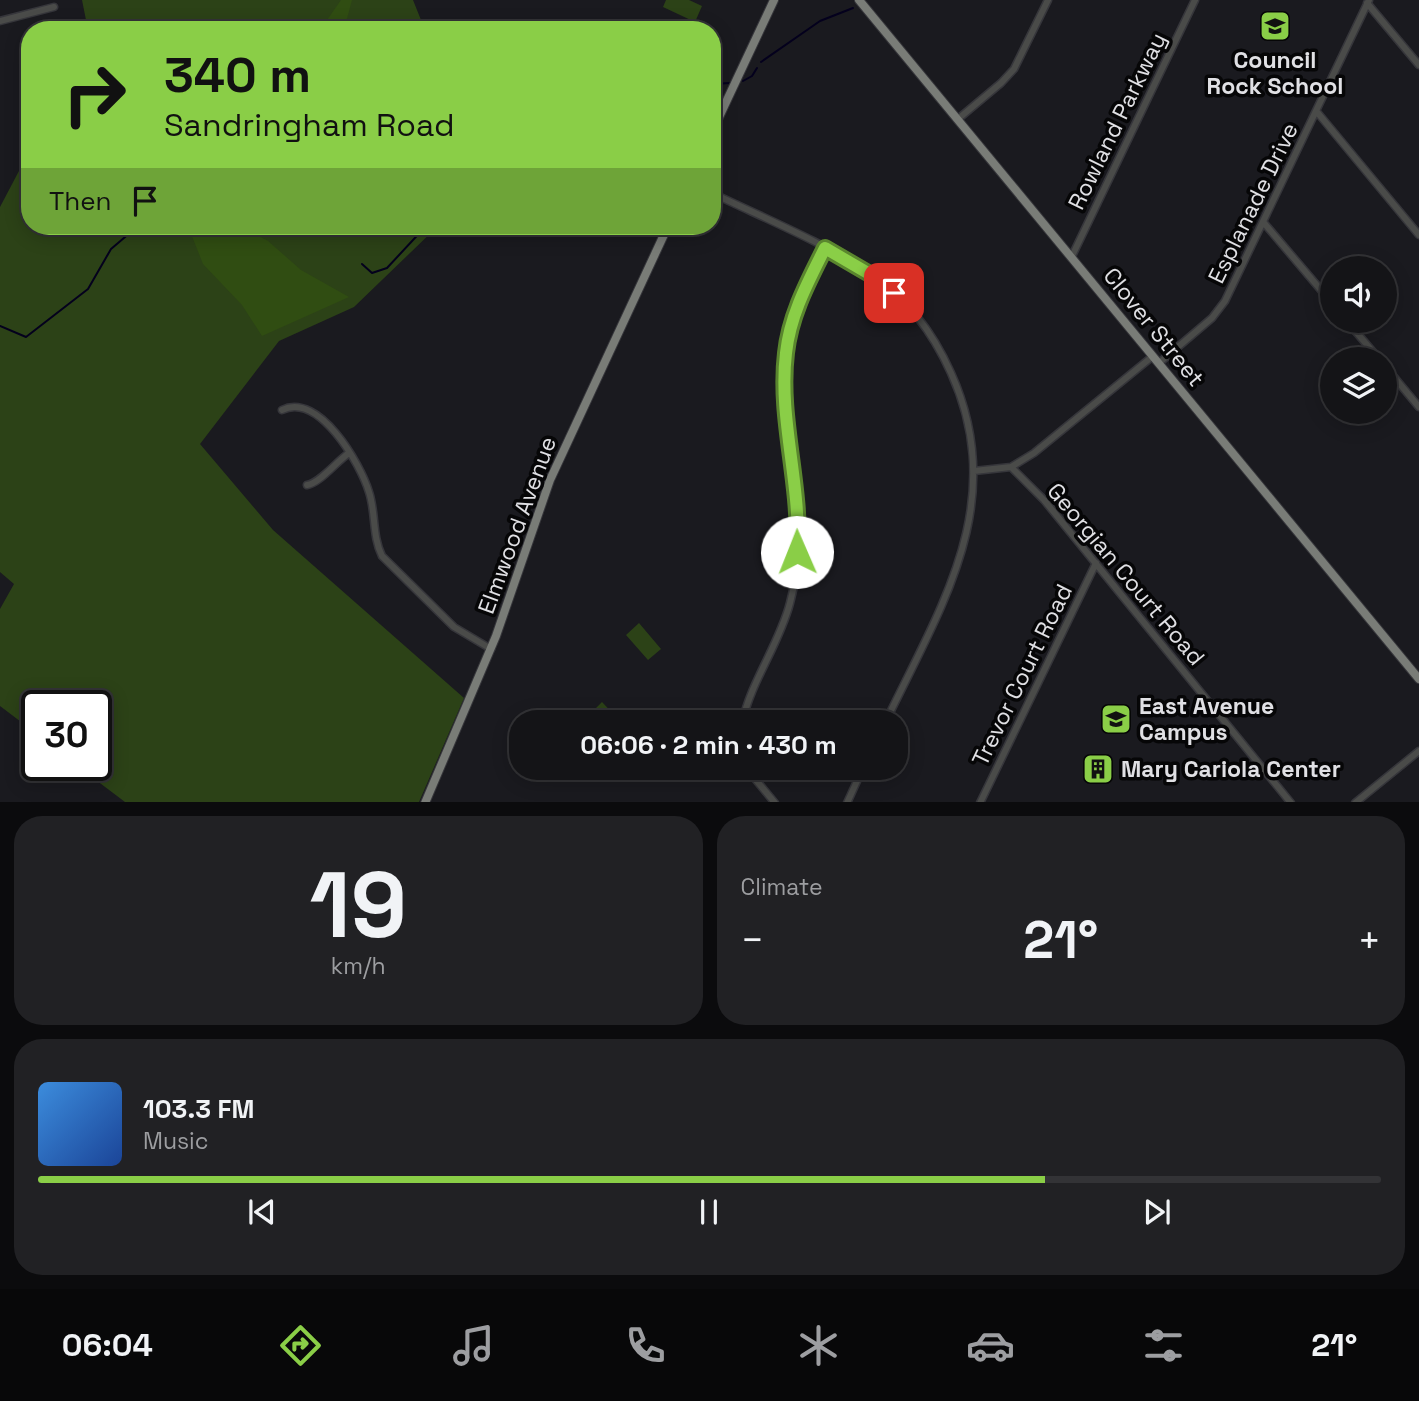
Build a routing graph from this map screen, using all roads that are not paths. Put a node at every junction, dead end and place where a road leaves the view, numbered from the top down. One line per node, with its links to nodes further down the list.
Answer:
1 (774, 0): 10 (main road)
2 (859, 0): 11 (main road, Clover Street)
3 (1048, 0): 11 (street)
4 (1195, 0): 17 (street, Rowland Parkway)
5 (1368, 2): 8 (street); 9 (street, Esplanade Drive)
6 (54, 7): 7 (street)
7 (0, 22)
8 (1419, 65)
9 (1317, 112): 13 (street, Esplanade Drive); 15 (street)
10 (721, 113)
11 (958, 119): 17 (main road, Clover Street)
12 (721, 197): 16 (street)
13 (1264, 223): 18 (street); 22 (street, Esplanade Drive)
14 (664, 235): 31 (main road, Elmwood Avenue)
15 (1419, 235)
16 (825, 248): 28 (street); 33 (street)
17 (1072, 257): 21 (main road, Clover Street)
18 (1320, 289)
19 (1357, 333): 20 (street)
20 (1369, 347)
21 (1153, 356): 22 (main road, Clover Street); 27 (street)
22 (1159, 363): 32 (main road, Clover Street)
23 (1397, 381): 24 (street)
24 (1419, 407)
25 (282, 410): 26 (street)
26 (349, 453): 29 (street); 31 (street)
27 (1011, 467): 28 (street); 30 (street, Georgian Court Road)
28 (974, 471): 34 (street)
29 (307, 485)
30 (1096, 563): 43 (street, Trevor Court Road); 44 (street, Georgian Court Road)
31 (491, 649): 40 (main road, Elmwood Avenue)
32 (1419, 679)
33 (745, 710)
34 (891, 710)
35 (1419, 751): 36 (street)
36 (1411, 758): 37 (street); 45 (street)
37 (1419, 762)
38 (756, 780): 41 (street)
39 (858, 780): 42 (street)
40 (425, 802)
41 (774, 802)
42 (847, 802)
43 (980, 802)
44 (1291, 802)
45 (1355, 802)

